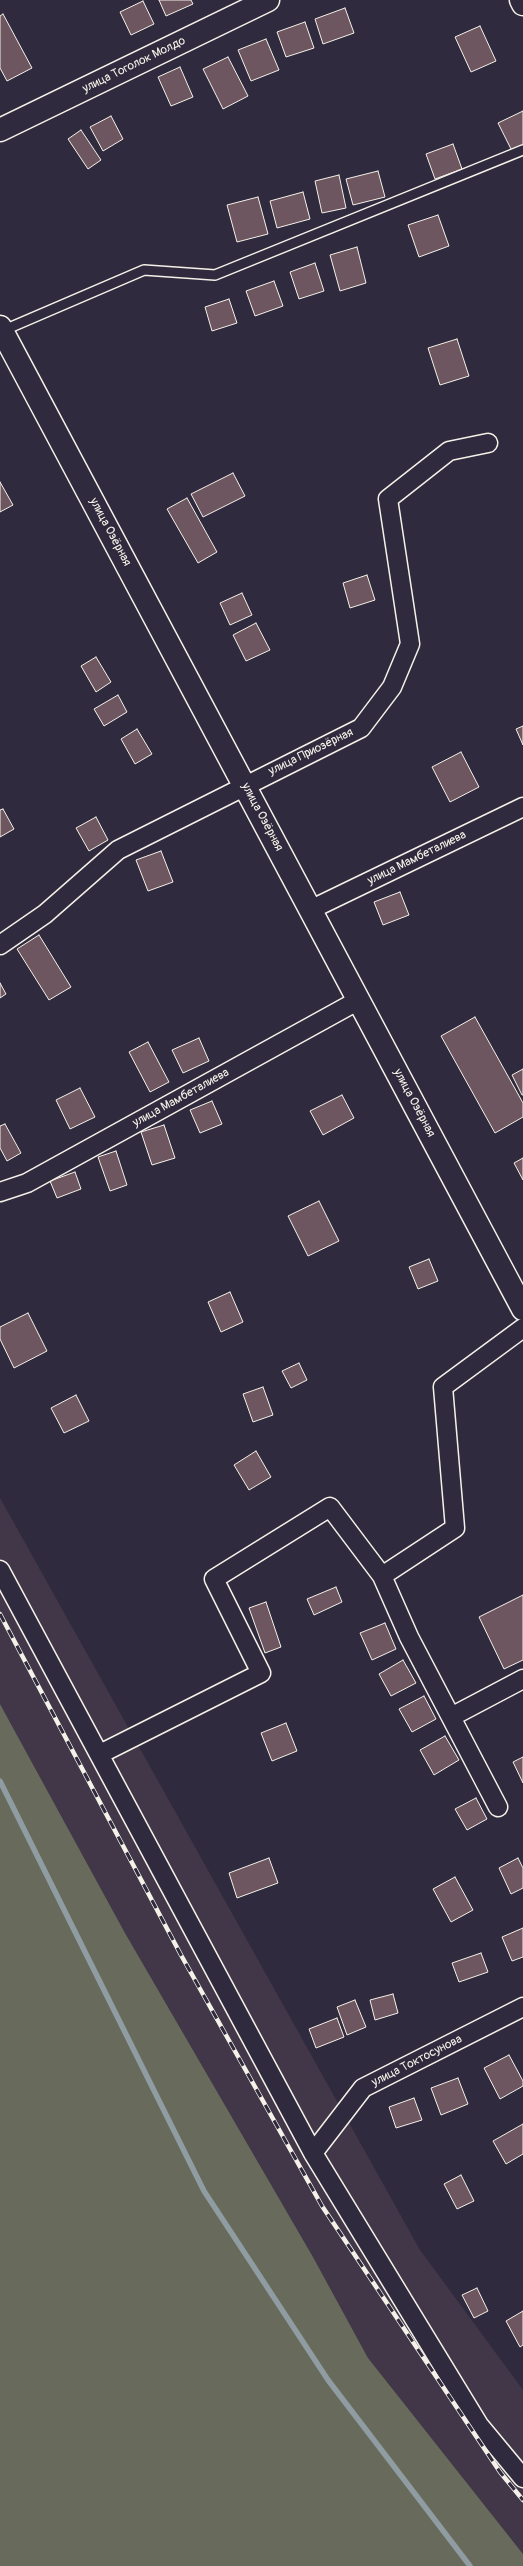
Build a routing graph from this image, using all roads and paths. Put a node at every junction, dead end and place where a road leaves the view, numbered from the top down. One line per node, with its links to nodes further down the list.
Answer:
1 (268, 0): 4 (main road, улица Тоголок Молдо)
2 (521, 0): 3 (main road)
3 (523, 4)
4 (0, 130)
5 (523, 150): 6 (lane)
6 (1, 329): 8 (main road, улица Озёрная)
7 (488, 443): 8 (street, улица Приозёрная)
8 (245, 785): 10 (main road, улица Озёрная); 11 (street, улица Приозёрная)
9 (523, 807): 10 (street, улица Мамбеталиева)
10 (312, 909): 12 (main road, улица Озёрная)
11 (0, 945)
12 (360, 1000): 13 (street, улица Мамбеталиева); 14 (main road, улица Озёрная)
13 (0, 1192)
14 (523, 1308)
15 (523, 1328): 17 (street)
16 (0, 1570): 20 (street)
17 (382, 1576): 19 (street); 20 (street)
18 (523, 1678): 19 (street)
19 (451, 1717): 21 (street)
20 (100, 1754): 23 (street)
21 (498, 1807)
22 (523, 2007): 23 (street, улица Токтосунова)
23 (313, 2153): 24 (street)
24 (523, 2478)

